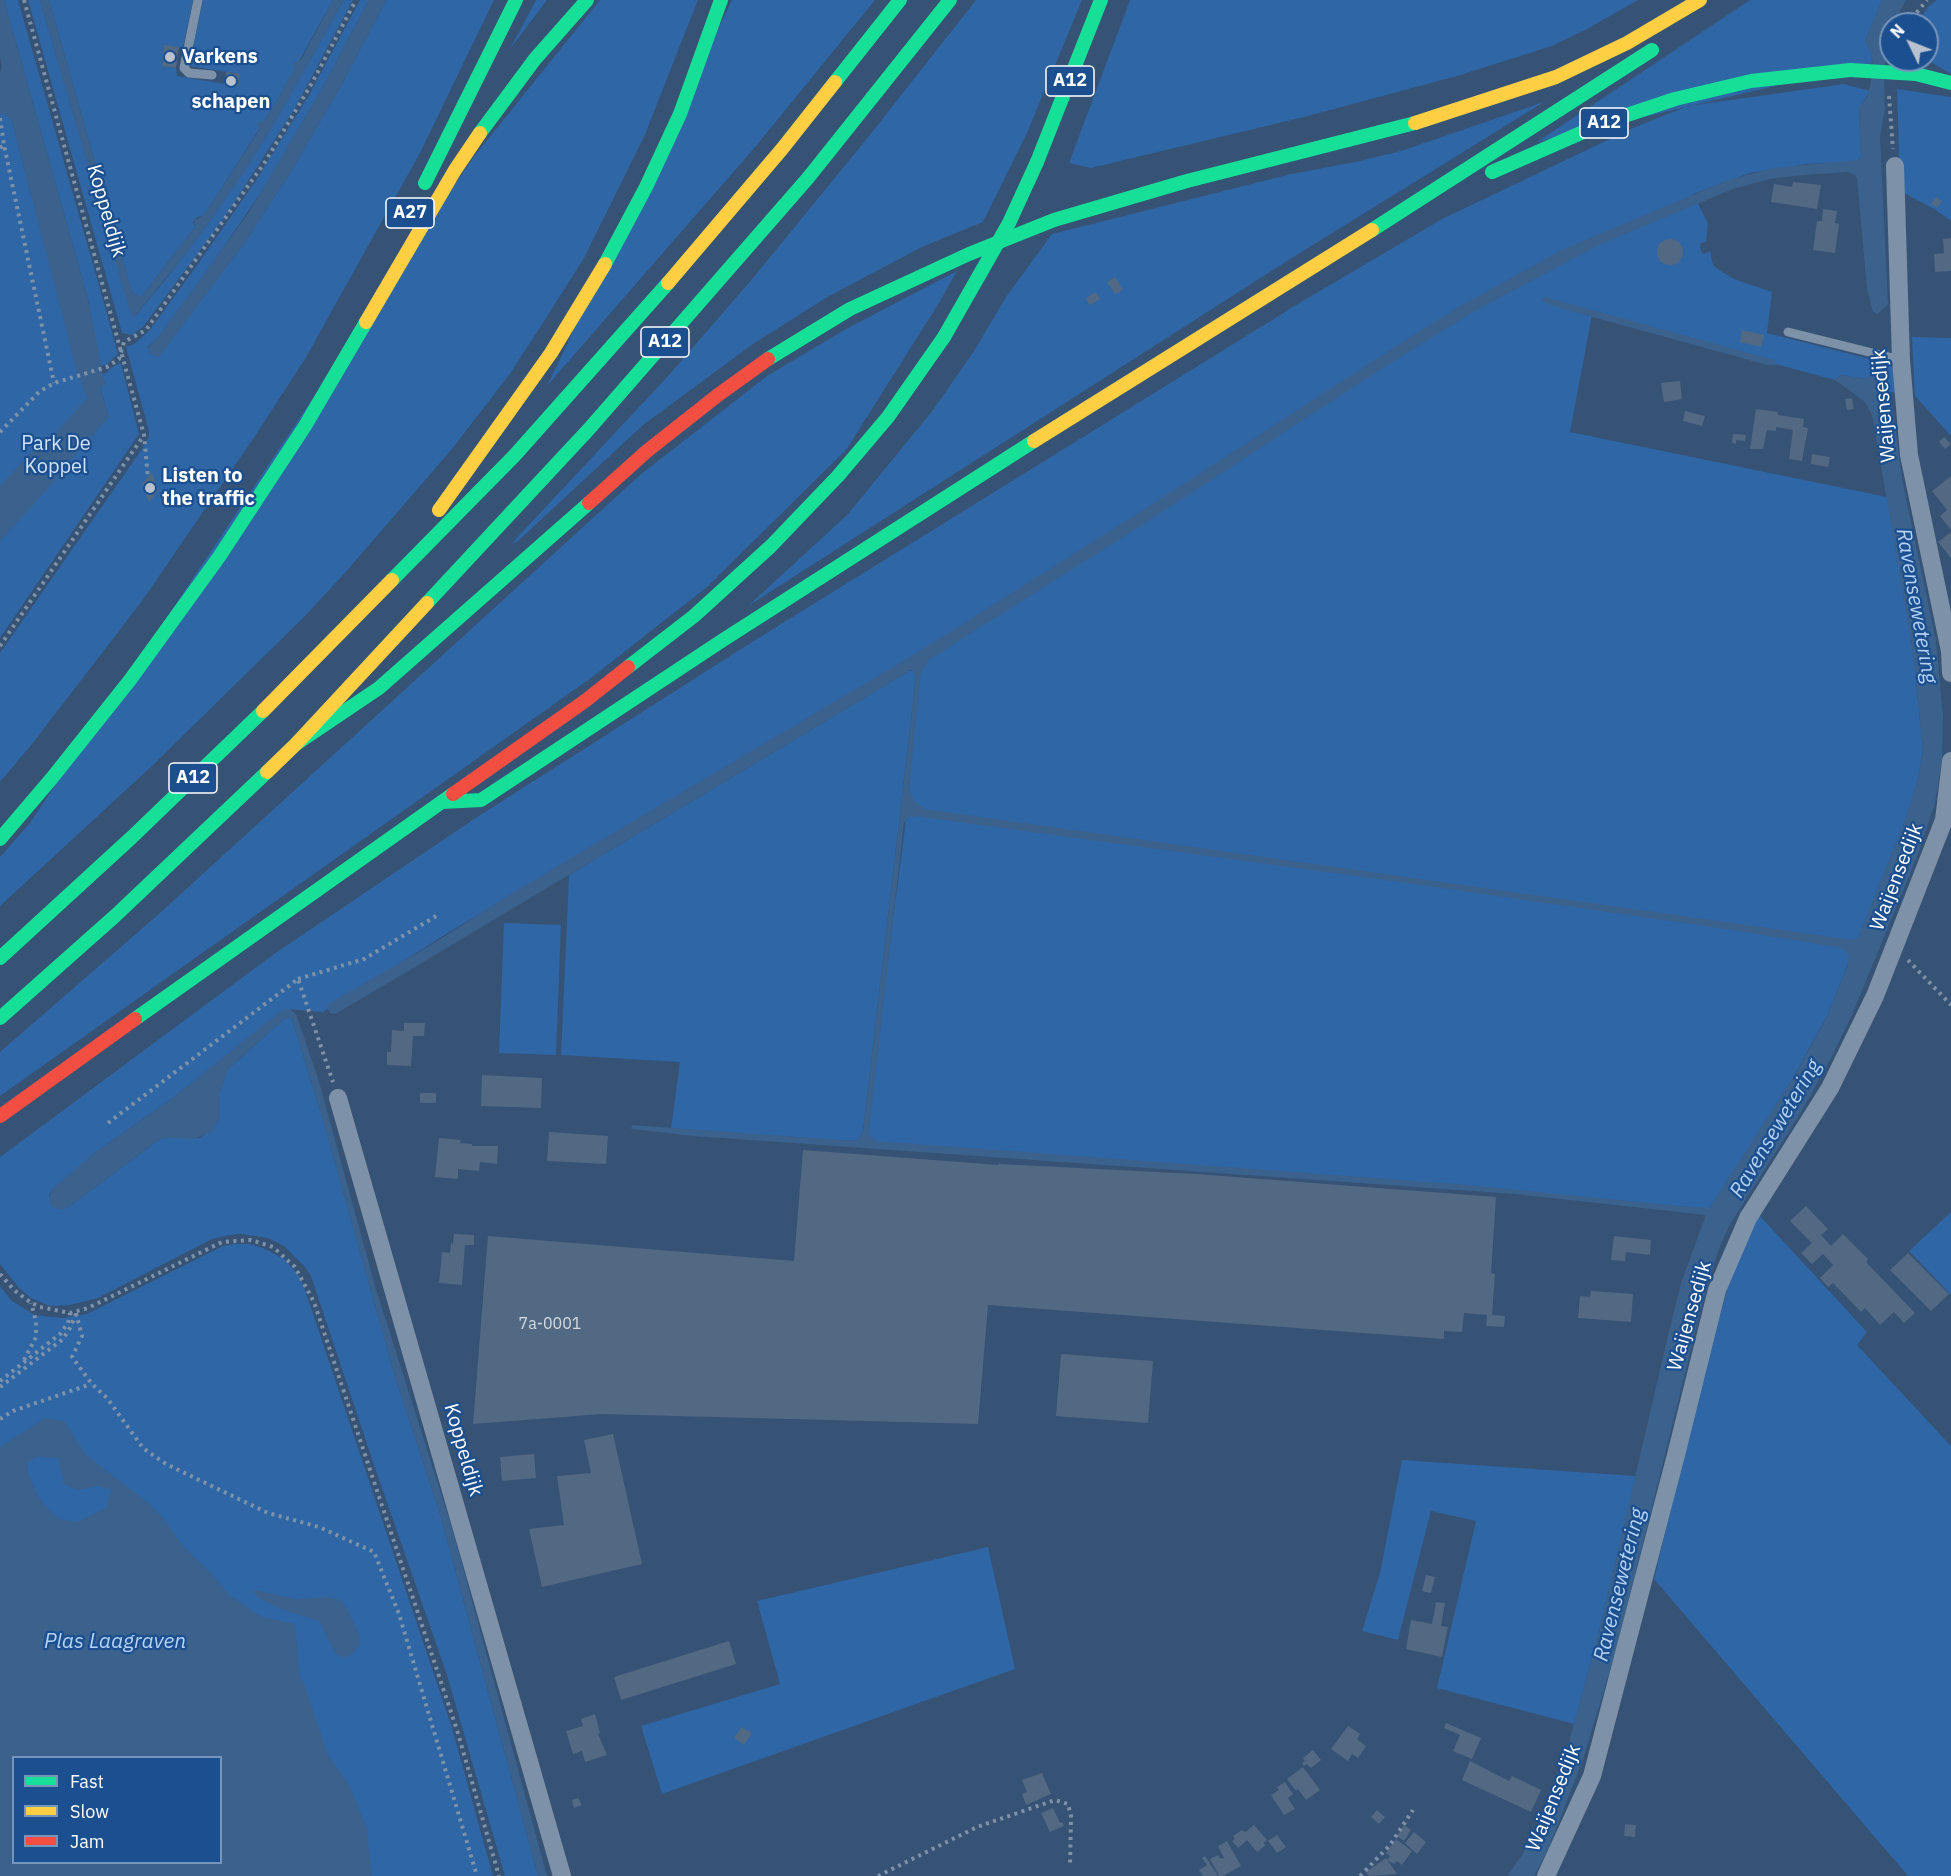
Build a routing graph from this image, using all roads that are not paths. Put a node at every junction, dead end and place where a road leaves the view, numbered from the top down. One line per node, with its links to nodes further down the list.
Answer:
1 (198, 0): 10 (lane)
2 (516, 0): 13 (highway, A27)
3 (587, 0): 18 (highway)
4 (721, 0): 19 (highway)
5 (900, 0): 19 (highway, A12)
6 (950, 0): 21 (highway, A12)
7 (1101, 0): 23 (highway, A12, bridge)
8 (1700, 0): 21 (highway, A12)
9 (1661, 44): 14 (highway, A12)
10 (212, 75)
11 (1951, 83): 14 (highway, A12, bridge)
12 (1895, 166): 17 (street, Waijensedijk)
13 (418, 197)
14 (1374, 229): 23 (highway, A12)
15 (1788, 332): 17 (lane)
16 (340, 341): 18 (highway)
17 (1901, 360): 20 (street, Waijensedijk)
18 (305, 426): 24 (highway)
19 (380, 592): 25 (highway, A12)
20 (1951, 673)
21 (296, 744): 26 (highway, A12)
22 (1951, 761): 30 (street, Waijensedijk)
23 (442, 802): 28 (highway, A12)
24 (0, 839)
25 (0, 958)
26 (0, 1018)
27 (338, 1098): 29 (street, Koppeldijk)
28 (0, 1116)
29 (562, 1876)
30 (1545, 1876)

